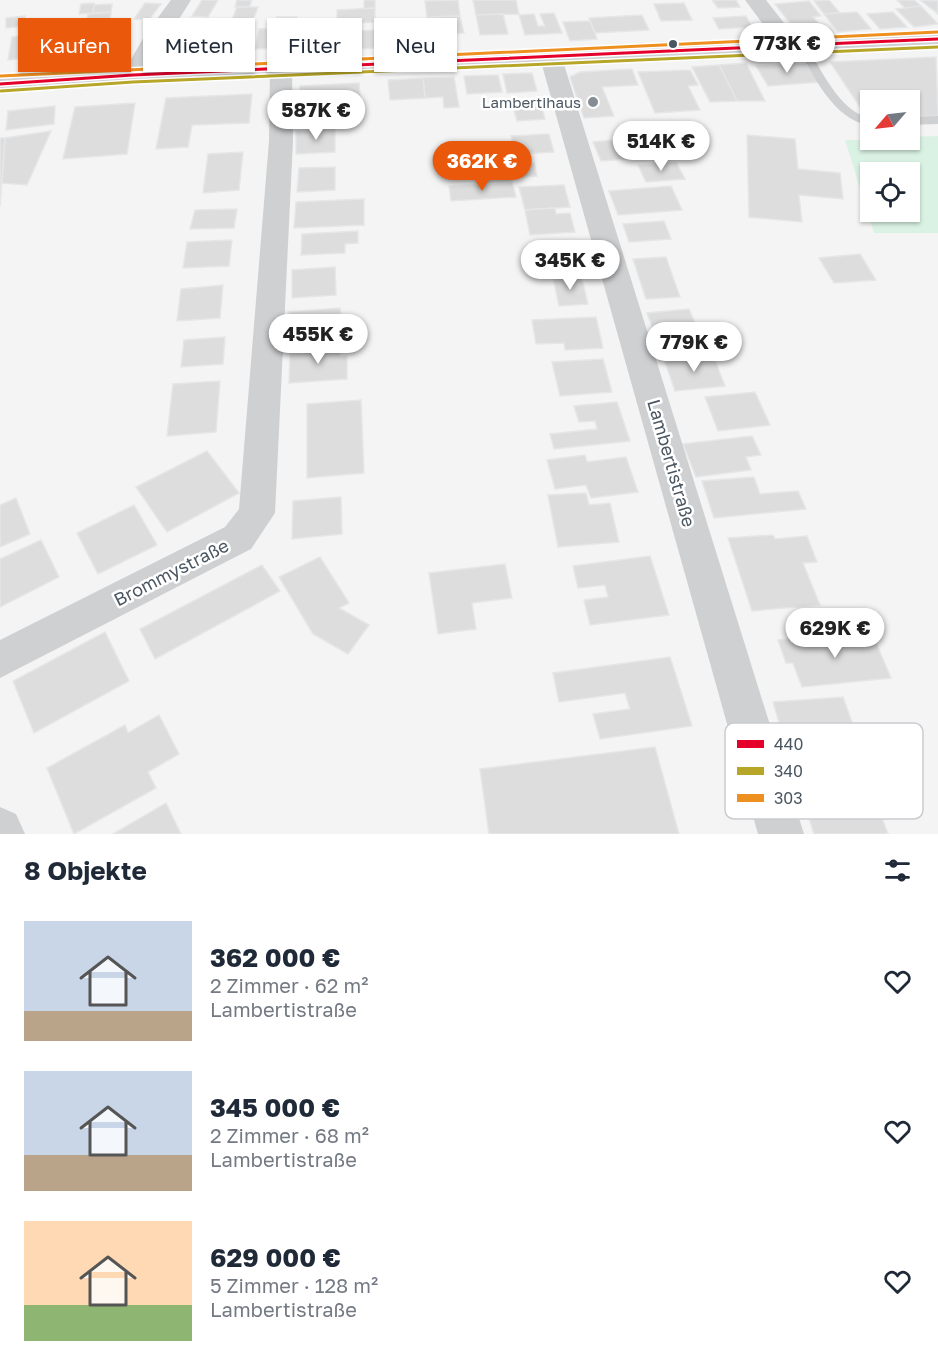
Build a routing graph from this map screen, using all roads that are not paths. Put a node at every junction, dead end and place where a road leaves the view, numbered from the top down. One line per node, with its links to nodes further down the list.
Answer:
1 (181, 0): 9 (street)
2 (755, 0): 4 (street)
3 (938, 39): 4 (street)
4 (796, 46): 5 (street); 12 (lane)
5 (551, 58): 6 (street); 15 (street, Lambertistraße)
6 (362, 66)
7 (267, 70): 9 (street)
8 (281, 72): 14 (street, Brommystraße)
9 (133, 75): 10 (street)
10 (0, 84)
11 (938, 120): 13 (lane)
12 (860, 121)
13 (920, 121)
14 (0, 660)
15 (749, 723)
16 (778, 819): 19 (street, Lambertistraße)
17 (0, 830): 18 (street)
18 (2, 834)
19 (782, 834)

